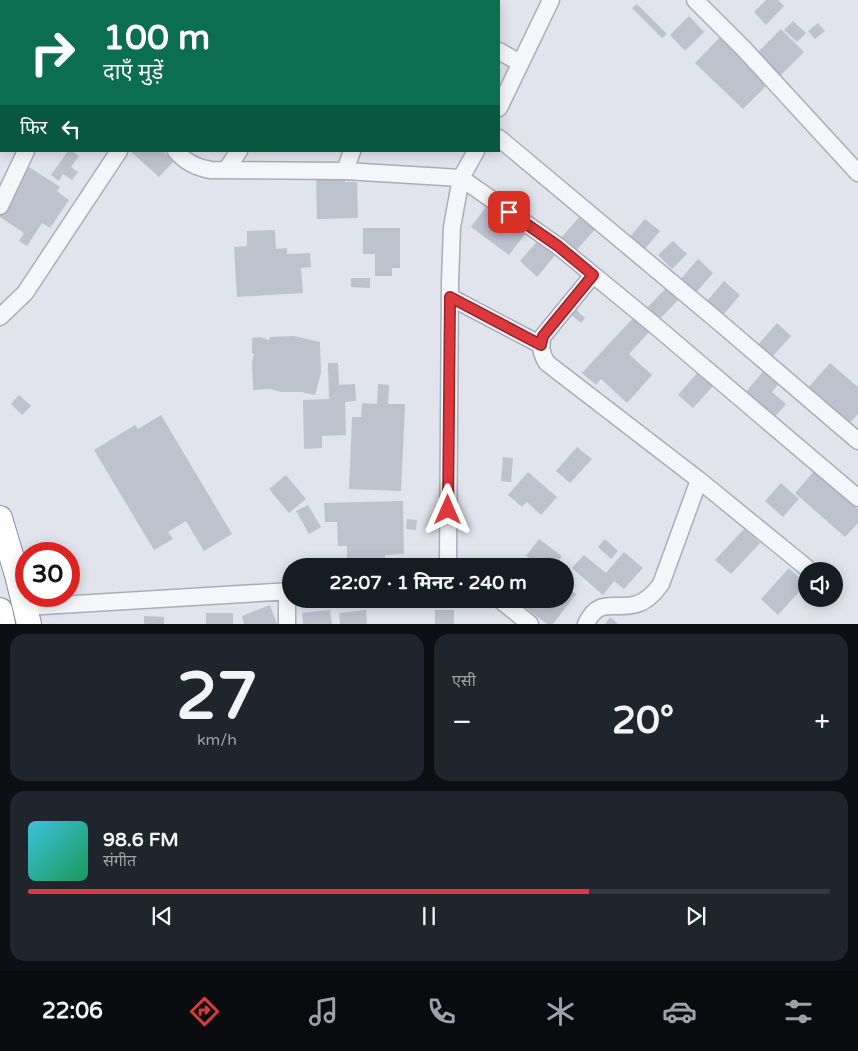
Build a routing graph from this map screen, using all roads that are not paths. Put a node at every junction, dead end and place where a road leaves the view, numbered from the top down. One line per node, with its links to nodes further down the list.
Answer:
1 (550, 0): 4 (street)
2 (695, 0): 15 (street)
3 (500, 52): 4 (street)
4 (520, 63): 5 (street)
5 (500, 106)
6 (500, 139): 22 (street)
7 (25, 152): 17 (street)
8 (118, 152): 20 (street)
9 (177, 152): 13 (street)
10 (238, 152): 13 (street)
11 (352, 152): 14 (street)
12 (475, 152): 16 (street)
13 (226, 170): 14 (street)
14 (344, 171): 16 (street)
15 (858, 173)
16 (461, 178): 18 (street); 19 (street)
17 (1, 200)
18 (593, 275): 21 (street); 24 (street)
19 (450, 297): 21 (street); 26 (street)
20 (0, 317)
21 (541, 345): 23 (street)
22 (858, 441)
23 (699, 480): 27 (street); 36 (street)
24 (858, 498)
25 (0, 518): 32 (highway)
26 (448, 558)
27 (800, 562)
28 (282, 592): 32 (street)
29 (288, 608): 34 (street)
30 (510, 608): 35 (street)
31 (0, 610): 33 (highway)
32 (28, 615)
33 (3, 624)
34 (287, 624)
35 (530, 624)
36 (586, 624)

